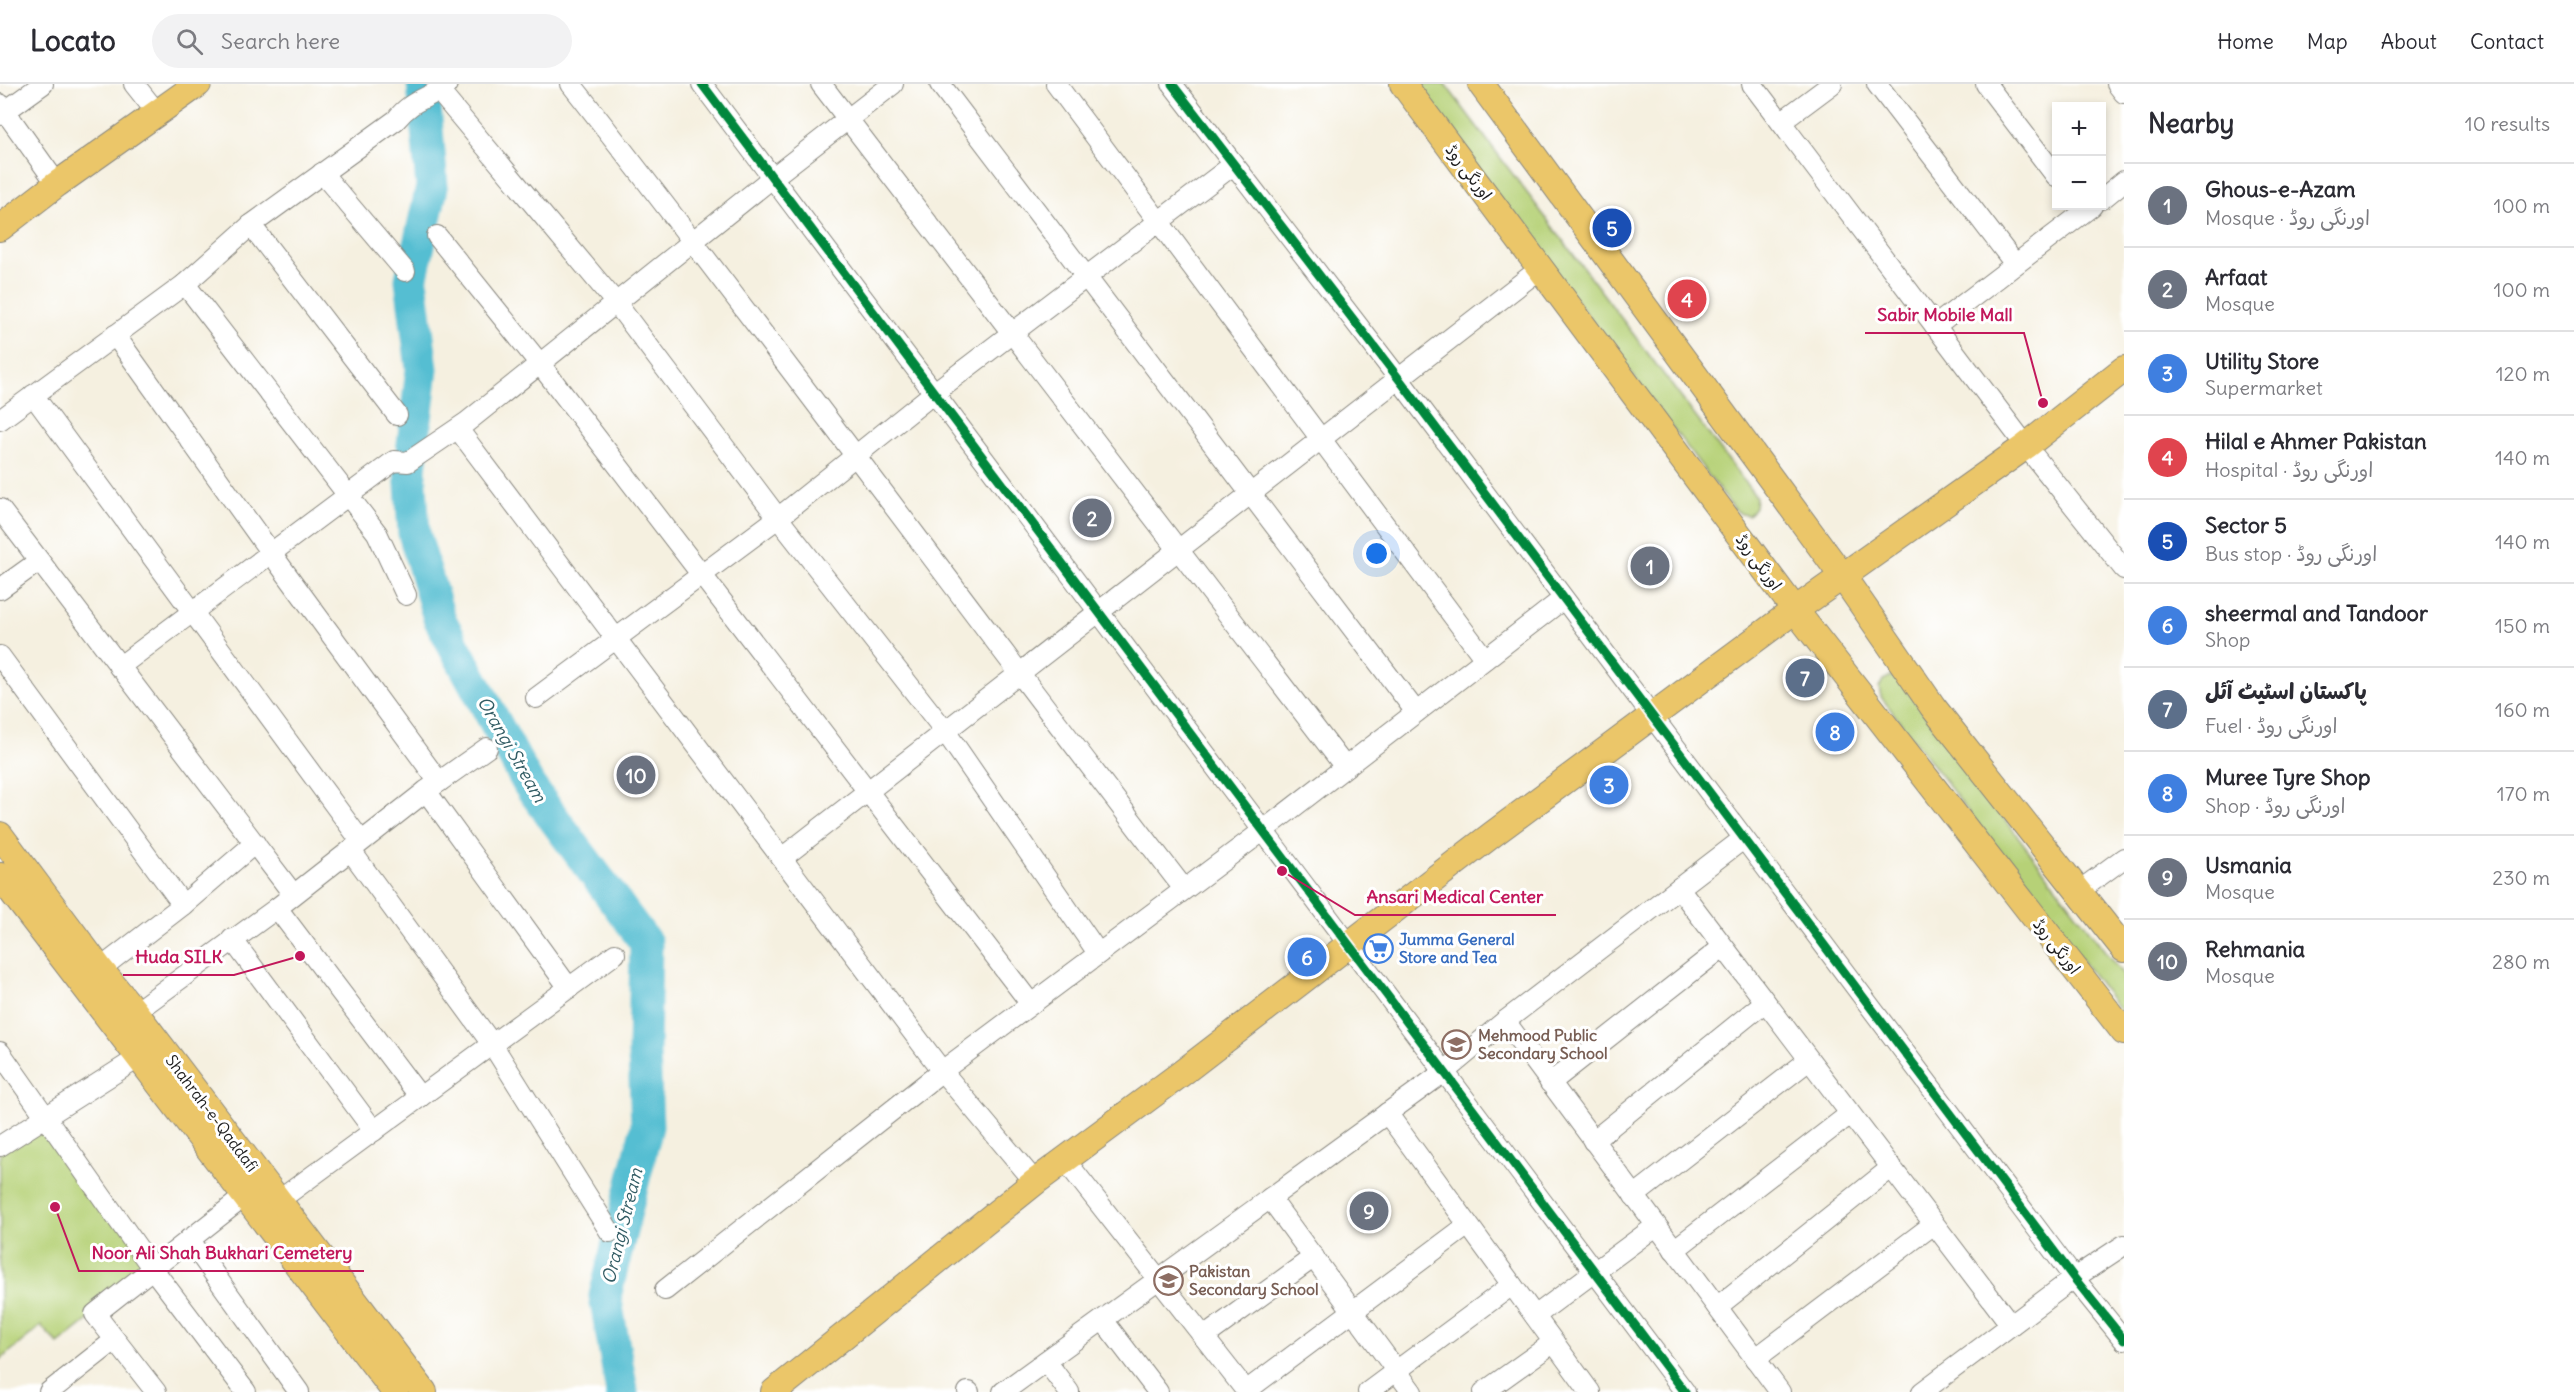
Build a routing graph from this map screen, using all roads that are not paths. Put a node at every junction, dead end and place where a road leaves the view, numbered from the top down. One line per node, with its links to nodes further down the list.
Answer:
1 (42, 84): 20 (street)
2 (134, 84): 21 (street)
3 (198, 84): 21 (main road)
4 (571, 84): 36 (street)
5 (702, 84): 27 (street)
6 (821, 84): 22 (street)
7 (893, 84): 22 (street)
8 (940, 84): 40 (street)
9 (1056, 84): 32 (street)
10 (1172, 84): 24 (street)
11 (1403, 84): 38 (main road, اورنگی روڈ)
12 (1481, 84): 66 (main road)
13 (1752, 84): 23 (street)
14 (1832, 84): 23 (street)
15 (1877, 84): 37 (street)
16 (1986, 84): 25 (street)
17 (2118, 84): 19 (street)
18 (443, 87): 26 (street); 42 (street)
19 (2124, 93)
20 (2, 110): 29 (street)
21 (157, 113): 29 (main road)
22 (848, 119): 27 (street); 44 (street)
23 (1781, 122): 43 (street)
24 (1233, 165): 32 (street); 48 (street)
25 (2052, 171)
26 (322, 173): 33 (street); 39 (street)
27 (772, 178): 36 (street); 49 (street)
28 (2124, 182): 30 (street)
29 (57, 184): 34 (main road)
30 (2106, 196)
31 (2082, 210): 37 (street)
32 (1159, 221): 40 (street); 54 (street)
33 (251, 225): 41 (street); 51 (street)
34 (0, 228)
35 (437, 236): 46 (street)
36 (694, 241): 42 (street); 56 (street)
37 (2015, 264): 43 (street)
38 (1541, 268): 48 (street); 70 (main road, اورنگی روڈ)
39 (405, 271)
40 (1086, 277): 44 (street); 57 (street)
41 (185, 284): 45 (street); 58 (street)
42 (616, 303): 46 (street); 60 (street)
43 (1935, 326): 55 (street)
44 (1012, 333): 49 (street); 61 (street)
45 (115, 335): 50 (street); 62 (street)
46 (540, 364): 53 (street); 65 (street)
47 (2124, 369): 55 (main road)
48 (1399, 379): 54 (street); 69 (street)
49 (936, 392): 56 (street); 72 (street)
50 (33, 395): 52 (street); 71 (street)
51 (397, 415)
52 (0, 420)
53 (463, 426): 58 (street); 73 (street)
54 (1321, 439): 57 (street); 75 (street)
55 (2026, 446): 63 (street); 66 (main road)
56 (856, 455): 60 (street); 77 (street)
57 (1251, 494): 61 (street); 79 (street)
58 (349, 495): 62 (street); 68 (street)
59 (0, 509): 64 (street)
60 (778, 518): 65 (street); 81 (street)
61 (1178, 550): 72 (street); 83 (street)
62 (271, 554): 71 (street); 84 (street)
63 (2121, 560)
64 (39, 561): 67 (street); 76 (street)
65 (702, 575): 73 (street); 85 (street)
66 (1843, 577): 70 (main road); 96 (main road)
67 (0, 589)
68 (406, 596)
69 (1563, 599): 75 (street); 80 (street)
70 (1795, 610): 80 (main road); 112 (main road, اورنگی روڈ)
71 (194, 611): 76 (street); 90 (street)
72 (1099, 611): 77 (street); 86 (street)
73 (615, 639): 78 (street); 91 (street)
74 (0, 656): 98 (street)
75 (1485, 659): 79 (street)
76 (119, 667): 89 (street)
77 (1018, 674): 81 (street); 95 (street)
78 (536, 698)
79 (1416, 712): 83 (street)
80 (1652, 718): 88 (street); 101 (main road)
81 (945, 731): 85 (street); 104 (street)
82 (487, 748): 84 (street)
83 (1345, 767): 86 (street)
84 (432, 787): 90 (street); 107 (street)
85 (867, 791): 91 (street); 109 (street)
86 (1264, 831): 95 (street); 101 (street)
87 (0, 835): 106 (main road, Shahrah-e-Qaddafi)
88 (1743, 839): 94 (street); 145 (street)
89 (255, 843): 97 (street); 98 (street)
90 (356, 846): 97 (street); 113 (street)
91 (782, 858): 117 (street)
92 (2124, 858): 96 (street)
93 (0, 876): 115 (main road, Shahrah-e-Qaddafi)
94 (1679, 888): 102 (street); 111 (street)
95 (1184, 889): 104 (street)
96 (2079, 891): 103 (main road)
97 (293, 894): 99 (street)
98 (183, 905): 106 (street)
99 (277, 908): 100 (street); 120 (street)
100 (232, 939): 110 (street); 124 (street)
101 (1349, 945): 118 (street); 127 (main road)
102 (1723, 947): 108 (street); 119 (street)
103 (2124, 949)
104 (1098, 953): 109 (street)
105 (615, 954): 107 (street)
106 (100, 969): 110 (main road, Shahrah-e-Qaddafi)
107 (569, 988): 113 (street)
108 (1765, 1002): 116 (street); 125 (street)
109 (1030, 1004): 117 (street)
110 (135, 1012): 133 (main road, Shahrah-e-Qaddafi)
111 (1505, 1021): 118 (street); 119 (street)
112 (2124, 1032)
113 (492, 1044): 120 (street); 137 (street)
114 (0, 1052): 123 (street)
115 (138, 1058): 123 (street); 130 (main road, Shahrah-e-Qaddafi)
116 (1809, 1060): 122 (street); 131 (street)
117 (942, 1071): 129 (street); 147 (street)
118 (1444, 1072): 121 (street); 143 (street)
119 (1550, 1083): 125 (street)
120 (420, 1097): 124 (street)
121 (1387, 1113): 132 (street); 135 (street)
122 (1850, 1114): 128 (street); 140 (street)
123 (45, 1116): 126 (street); 142 (street)
124 (374, 1131): 133 (street)
125 (1593, 1141): 131 (street)
126 (0, 1146)
127 (1065, 1160): 129 (main road); 144 (street)
128 (1891, 1168): 134 (street); 148 (street)
129 (1035, 1182): 166 (main road)
130 (245, 1196): 138 (street); 164 (main road, Shahrah-e-Qaddafi)
131 (1634, 1196): 136 (street)
132 (1270, 1198): 141 (street); 144 (street)
133 (278, 1201): 165 (main road, Shahrah-e-Qaddafi)
134 (1934, 1224): 152 (street); 157 (street)
135 (1468, 1225): 146 (street); 149 (street)
136 (1656, 1226): 140 (street); 143 (street)
137 (610, 1232)
138 (189, 1239): 142 (street); 163 (street)
139 (2124, 1245): 145 (street)
140 (1674, 1250): 148 (street)
141 (1314, 1257): 149 (street); 153 (street)
142 (152, 1268): 154 (street); 162 (street)
143 (1595, 1272): 150 (street); 175 (street)
144 (1160, 1278): 151 (street); 153 (street)
145 (2074, 1278): 152 (street); 155 (street)
146 (1512, 1285): 150 (street); 159 (street)
147 (665, 1290)
148 (1717, 1307): 157 (street)
149 (1354, 1311): 159 (street); 170 (street)
150 (1535, 1316): 156 (street)
151 (1103, 1320): 158 (street); 169 (street)
152 (2011, 1325): 177 (street)
153 (1204, 1336): 170 (street)
154 (115, 1340): 160 (street); 161 (street)
155 (2124, 1340)
156 (1554, 1342): 173 (street); 174 (street)
157 (1755, 1359): 176 (street)
158 (1046, 1361): 167 (street); 168 (street)
159 (1397, 1371): 171 (street); 172 (street)
160 (60, 1389)
161 (156, 1392)
162 (246, 1392)
163 (299, 1392)
164 (394, 1392)
165 (424, 1392)
166 (774, 1392)
167 (1003, 1392)
168 (1069, 1392)
169 (1158, 1392)
170 (1247, 1392)
171 (1368, 1392)
172 (1412, 1392)
173 (1484, 1392)
174 (1590, 1392)
175 (1685, 1392)
176 (1780, 1392)
177 (1922, 1392)

